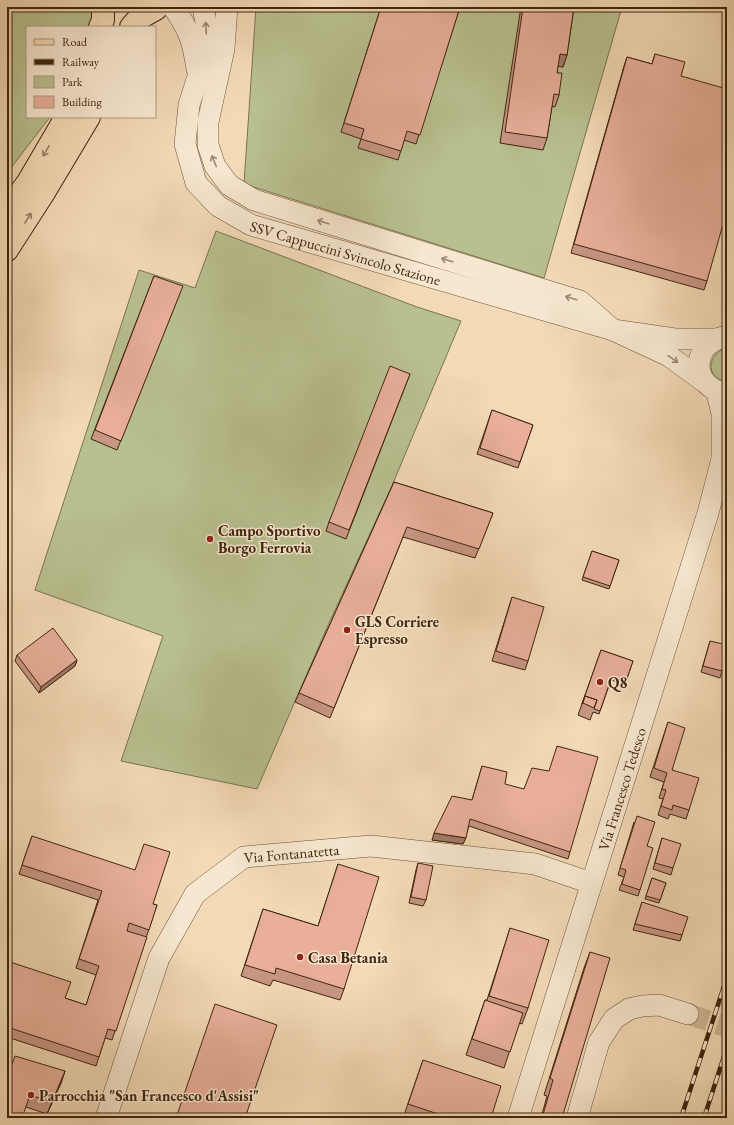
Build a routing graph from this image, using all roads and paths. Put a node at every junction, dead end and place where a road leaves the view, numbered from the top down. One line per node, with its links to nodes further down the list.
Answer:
1 (104, 7): 5 (main road)
2 (161, 7): 6 (main road); 7 (street)
3 (203, 7): 7 (street, SSV Cappuccini Svincolo Stazione, one-way to 3)
4 (227, 7): 12 (street, one-way to 4)
5 (100, 26)
6 (131, 26)
7 (198, 75): 12 (street, SSV Cappuccini Svincolo Stazione)
8 (65, 118): 10 (main road, one-way to 10)
9 (88, 118): 11 (main road, one-way to 9)
10 (7, 211)
11 (7, 250)
12 (613, 330): 13 (street, SSV Cappuccini Svincolo Stazione); 14 (street, SSV Cappuccini Svincolo Stazione, one-way to 14)
13 (721, 338): 14 (street, Via Francesco Tedesco)
14 (716, 389): 15 (street, Via Francesco Tedesco)
15 (724, 451): 16 (street, Via Francesco Tedesco)
16 (591, 883): 18 (street, Via Fontanatetta); 19 (street, Via Francesco Tedesco)
17 (688, 1014): 20 (street)
18 (106, 1118)
19 (518, 1118)
20 (577, 1118)

